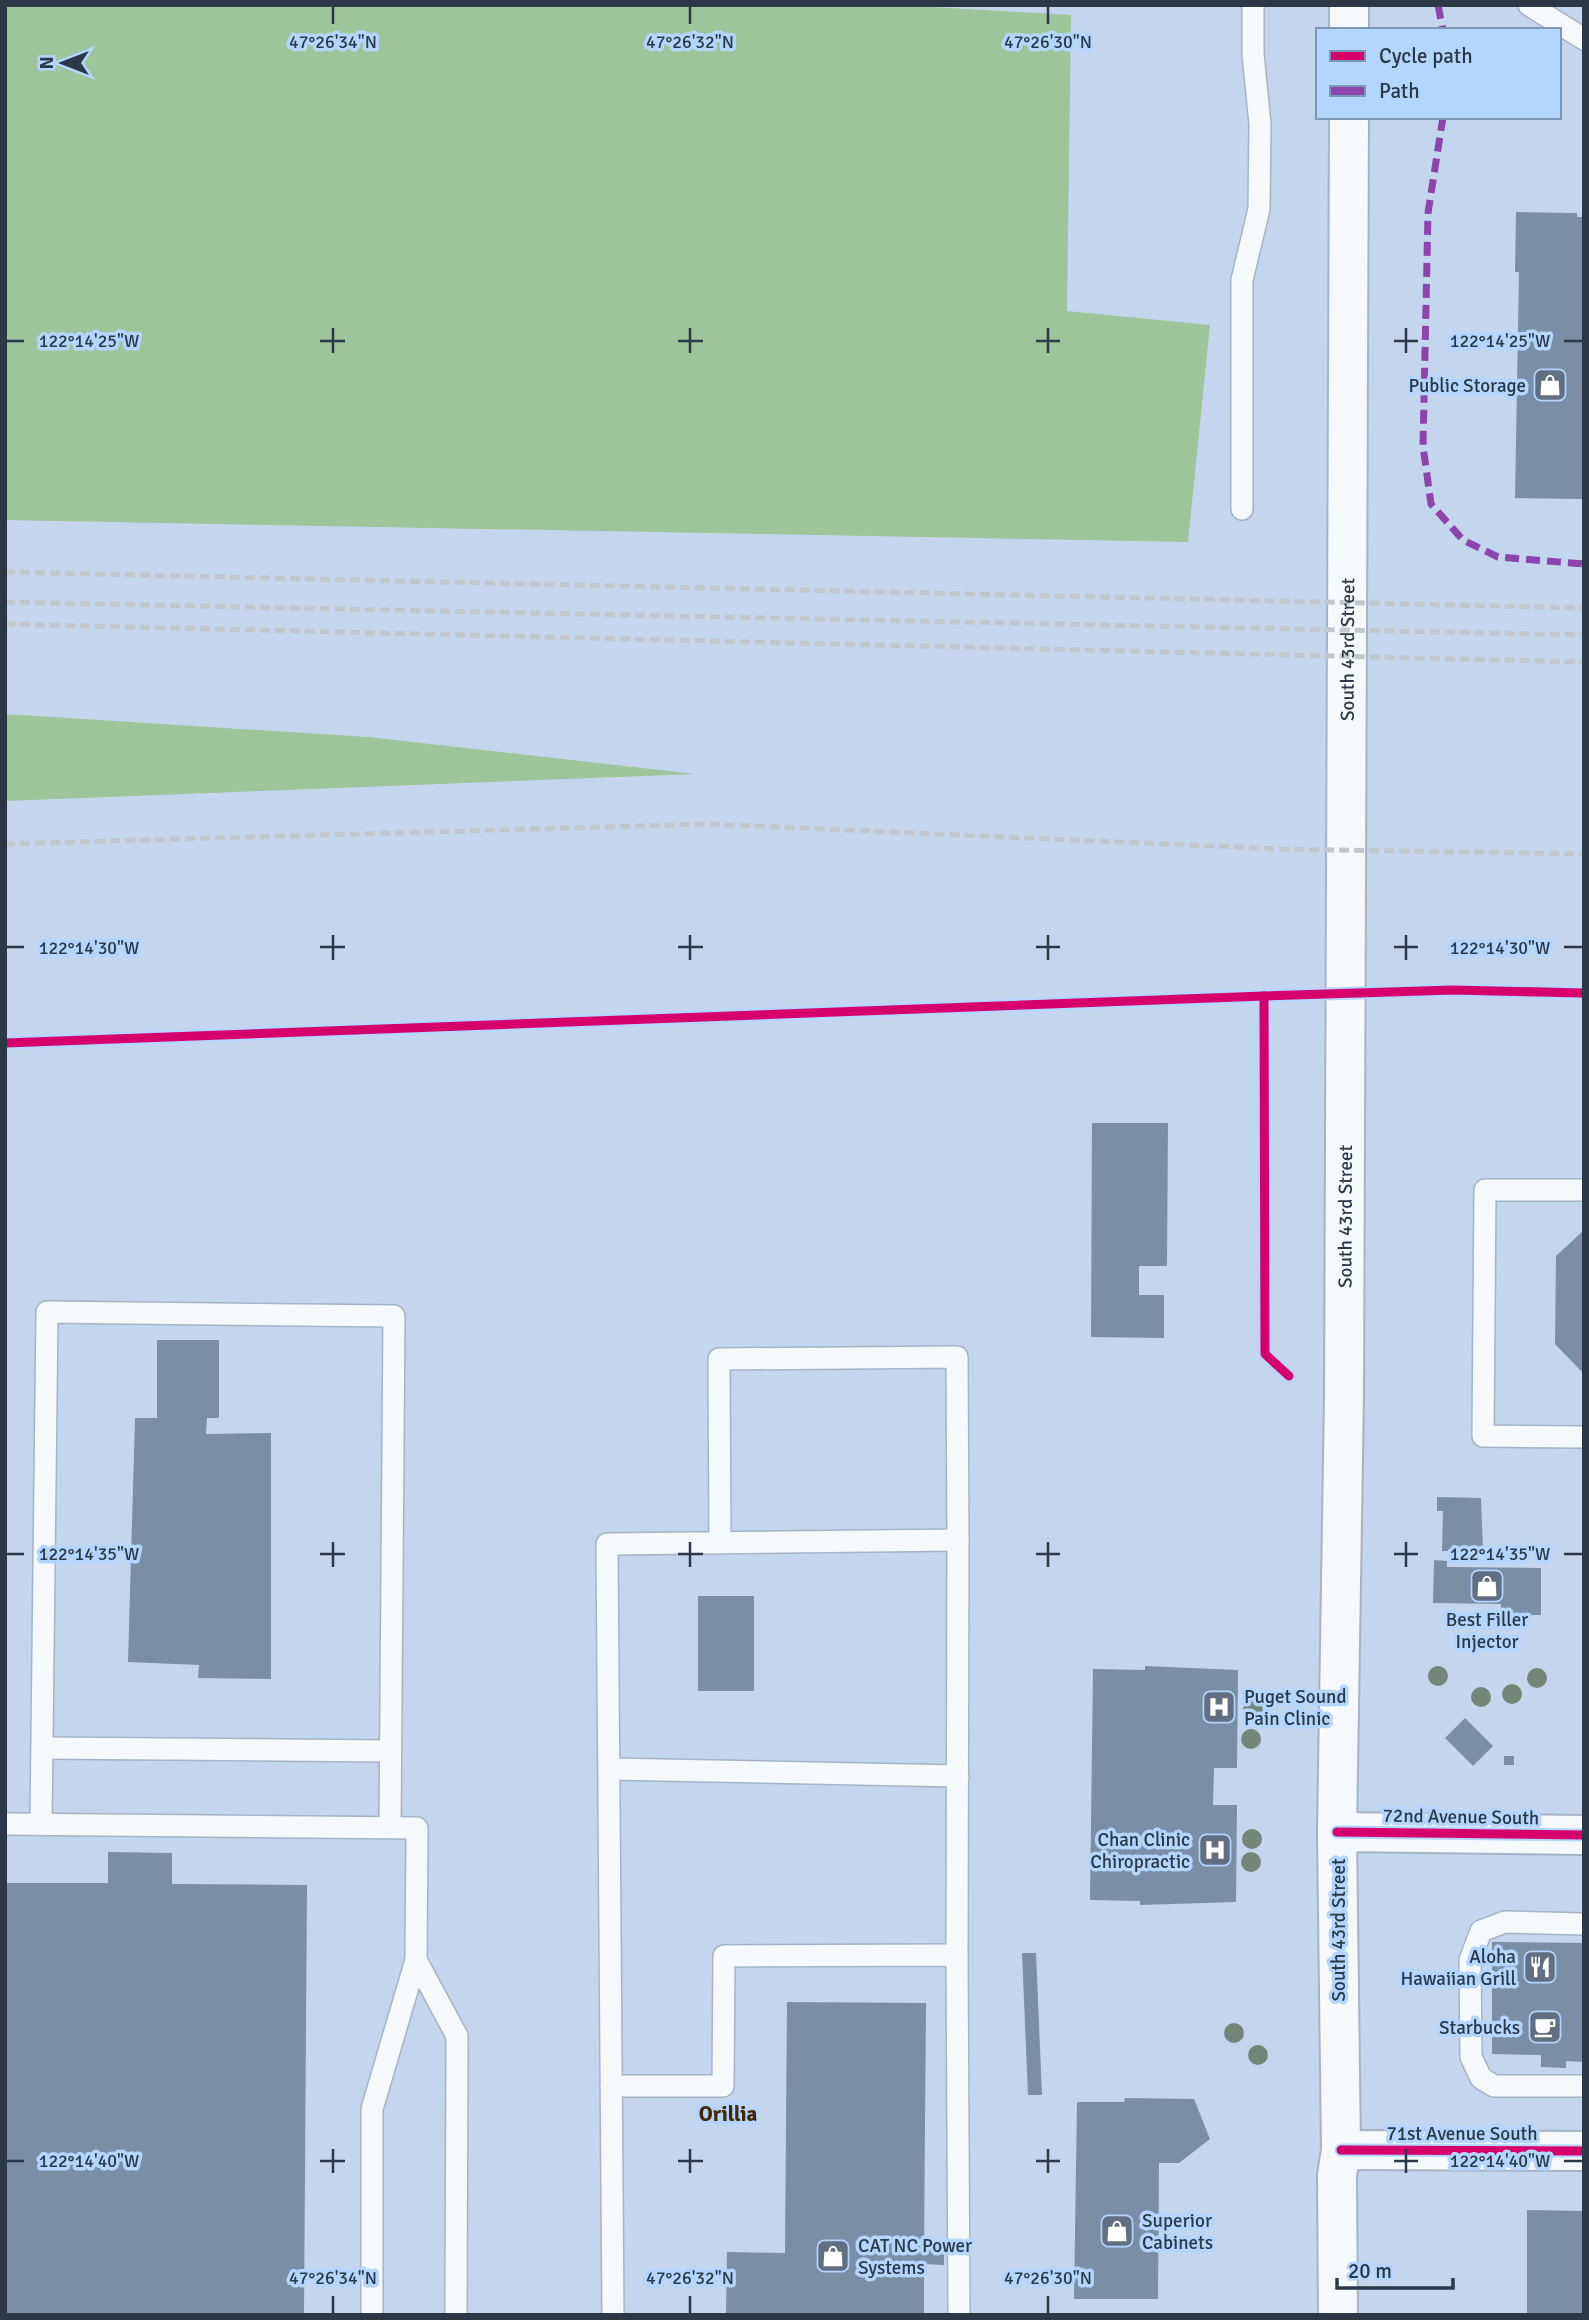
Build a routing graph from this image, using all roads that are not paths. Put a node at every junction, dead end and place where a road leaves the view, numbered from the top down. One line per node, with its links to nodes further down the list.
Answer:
1 (1253, 5): 7 (lane)
2 (1349, 5): 4 (main road)
3 (1529, 5): 5 (lane)
4 (1349, 28)
5 (1584, 39)
6 (1349, 119): 19 (main road, South 43rd Street)
7 (1242, 509)
8 (1584, 1191): 9 (lane)
9 (1584, 1437)
10 (958, 1540): 11 (lane); 11 (lane); 15 (lane)
11 (720, 1543): 14 (lane)
12 (43, 1748): 13 (lane); 13 (lane); 17 (lane)
13 (390, 1751): 18 (lane)
14 (609, 1769): 15 (lane); 24 (lane)
15 (958, 1776): 22 (lane)
16 (5, 1824): 17 (lane)
17 (41, 1824): 18 (lane)
18 (390, 1827): 23 (lane)
19 (1337, 1832): 20 (main road, 72nd Avenue South); 26 (main road, South 43rd Street)
20 (1584, 1835)
21 (1584, 1924): 25 (lane)
22 (957, 1955): 24 (lane); 31 (lane)
23 (416, 1960): 28 (lane); 29 (lane)
24 (611, 2086): 30 (lane)
25 (1584, 2086)
26 (1341, 2150): 27 (main road, 71st Avenue South); 32 (main road, South 43rd Street)
27 (1584, 2151)
28 (372, 2315)
29 (456, 2315)
30 (613, 2315)
31 (959, 2315)
32 (1338, 2315)

